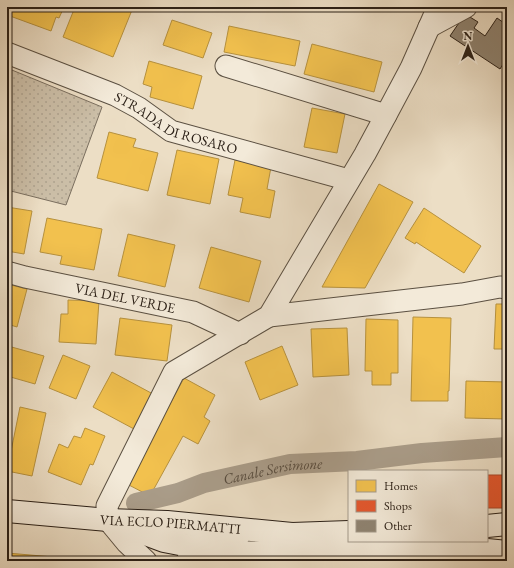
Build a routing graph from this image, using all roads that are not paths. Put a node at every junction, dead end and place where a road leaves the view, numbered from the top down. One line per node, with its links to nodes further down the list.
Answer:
1 (438, 7): 3 (street)
2 (466, 7): 3 (street)
3 (429, 27): 6 (street)
4 (7, 53): 7 (street, STRADA DI ROSARO)
5 (226, 66): 6 (street)
6 (386, 115): 7 (street)
7 (349, 180): 10 (street)
8 (7, 272): 11 (street, VIA DEL VERDE)
9 (507, 288): 10 (street)
10 (269, 316): 11 (street)
11 (240, 334): 13 (street)
12 (7, 511): 13 (main road)
13 (108, 520): 17 (main road, VIA ECLO PIERMATTI); 19 (main road, VIA ECLO PIERMATTI); 21 (street)
14 (507, 524): 15 (main road)
15 (488, 526)
16 (348, 532): 17 (main road, VIA ECLO PIERMATTI)
17 (292, 534): 19 (street)
18 (507, 552): 20 (main road, VIA ECLO PIERMATTI)
19 (191, 554): 20 (main road, VIA ECLO PIERMATTI)
20 (277, 557)
21 (146, 561)

